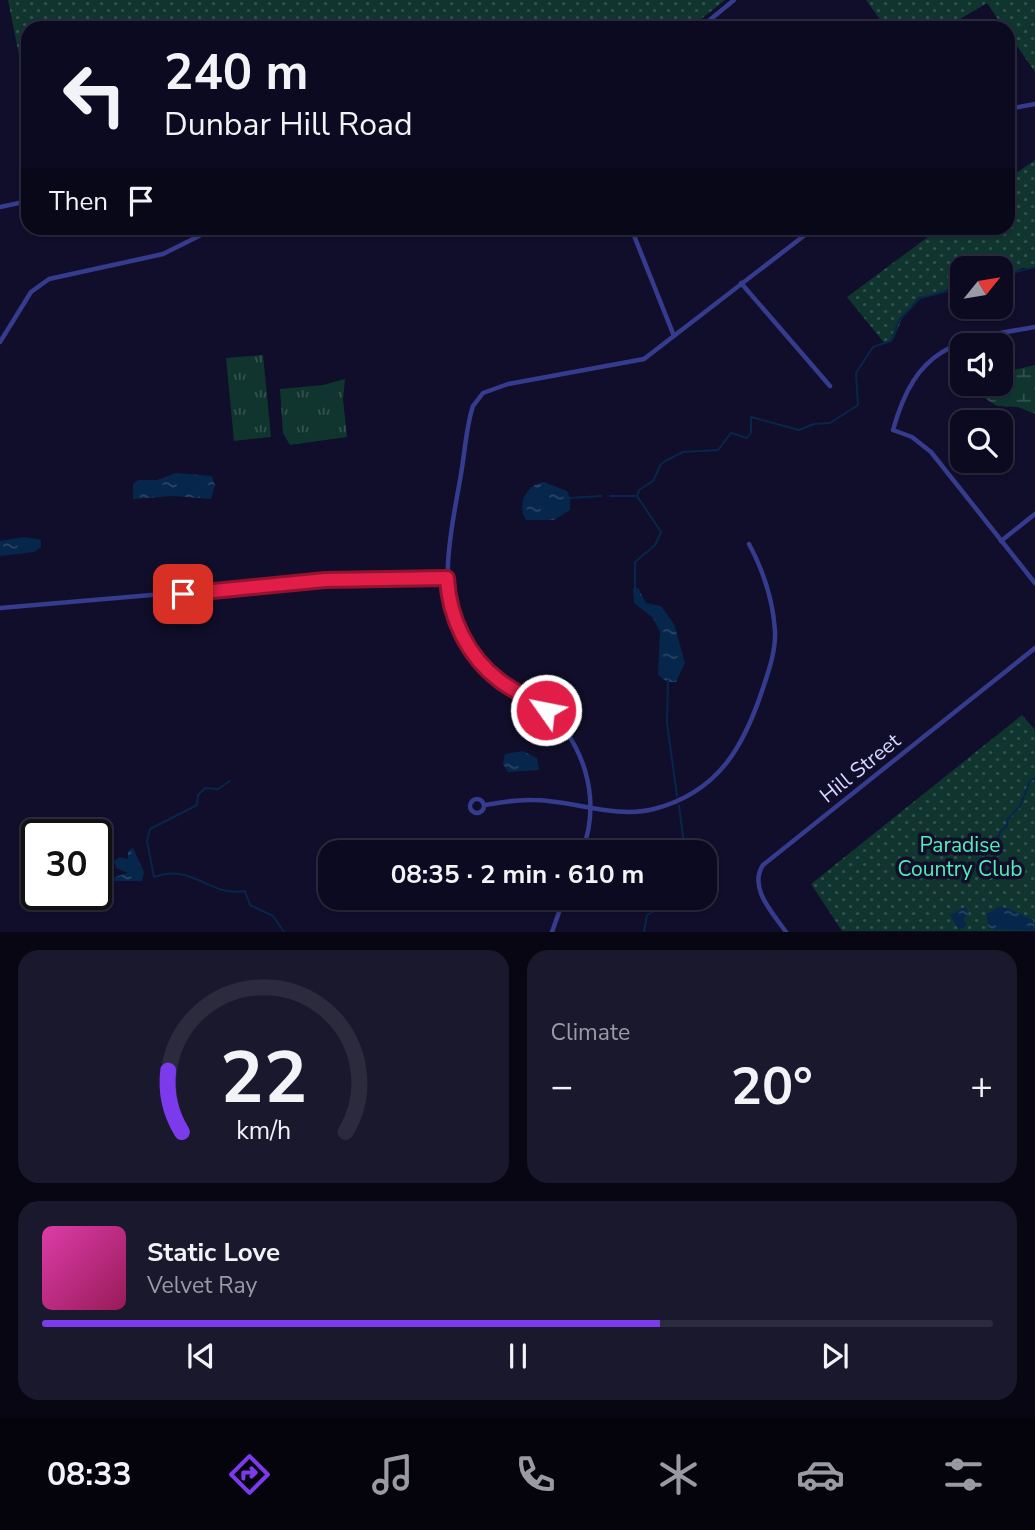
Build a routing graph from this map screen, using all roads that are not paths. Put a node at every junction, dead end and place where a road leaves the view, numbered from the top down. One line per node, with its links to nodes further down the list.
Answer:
1 (734, 0): 2 (street)
2 (708, 21)
3 (1035, 104): 4 (street)
4 (1015, 108)
5 (21, 203): 6 (street)
6 (1, 207)
7 (202, 235): 13 (street)
8 (634, 235): 12 (street)
9 (805, 235): 10 (street)
10 (741, 283): 12 (street); 14 (street)
11 (1035, 327): 16 (street)
12 (674, 336): 18 (street)
13 (0, 342)
14 (830, 386)
15 (1035, 514): 16 (street)
16 (1001, 541): 19 (street)
17 (749, 544): 23 (street)
18 (447, 578): 20 (street); 23 (street)
19 (1035, 583)
20 (0, 608)
21 (1035, 648): 27 (street, Hill Street)
22 (484, 805): 23 (street)
23 (591, 807): 24 (street)
24 (584, 840)
25 (560, 910): 26 (street)
26 (552, 932)
27 (786, 932)

